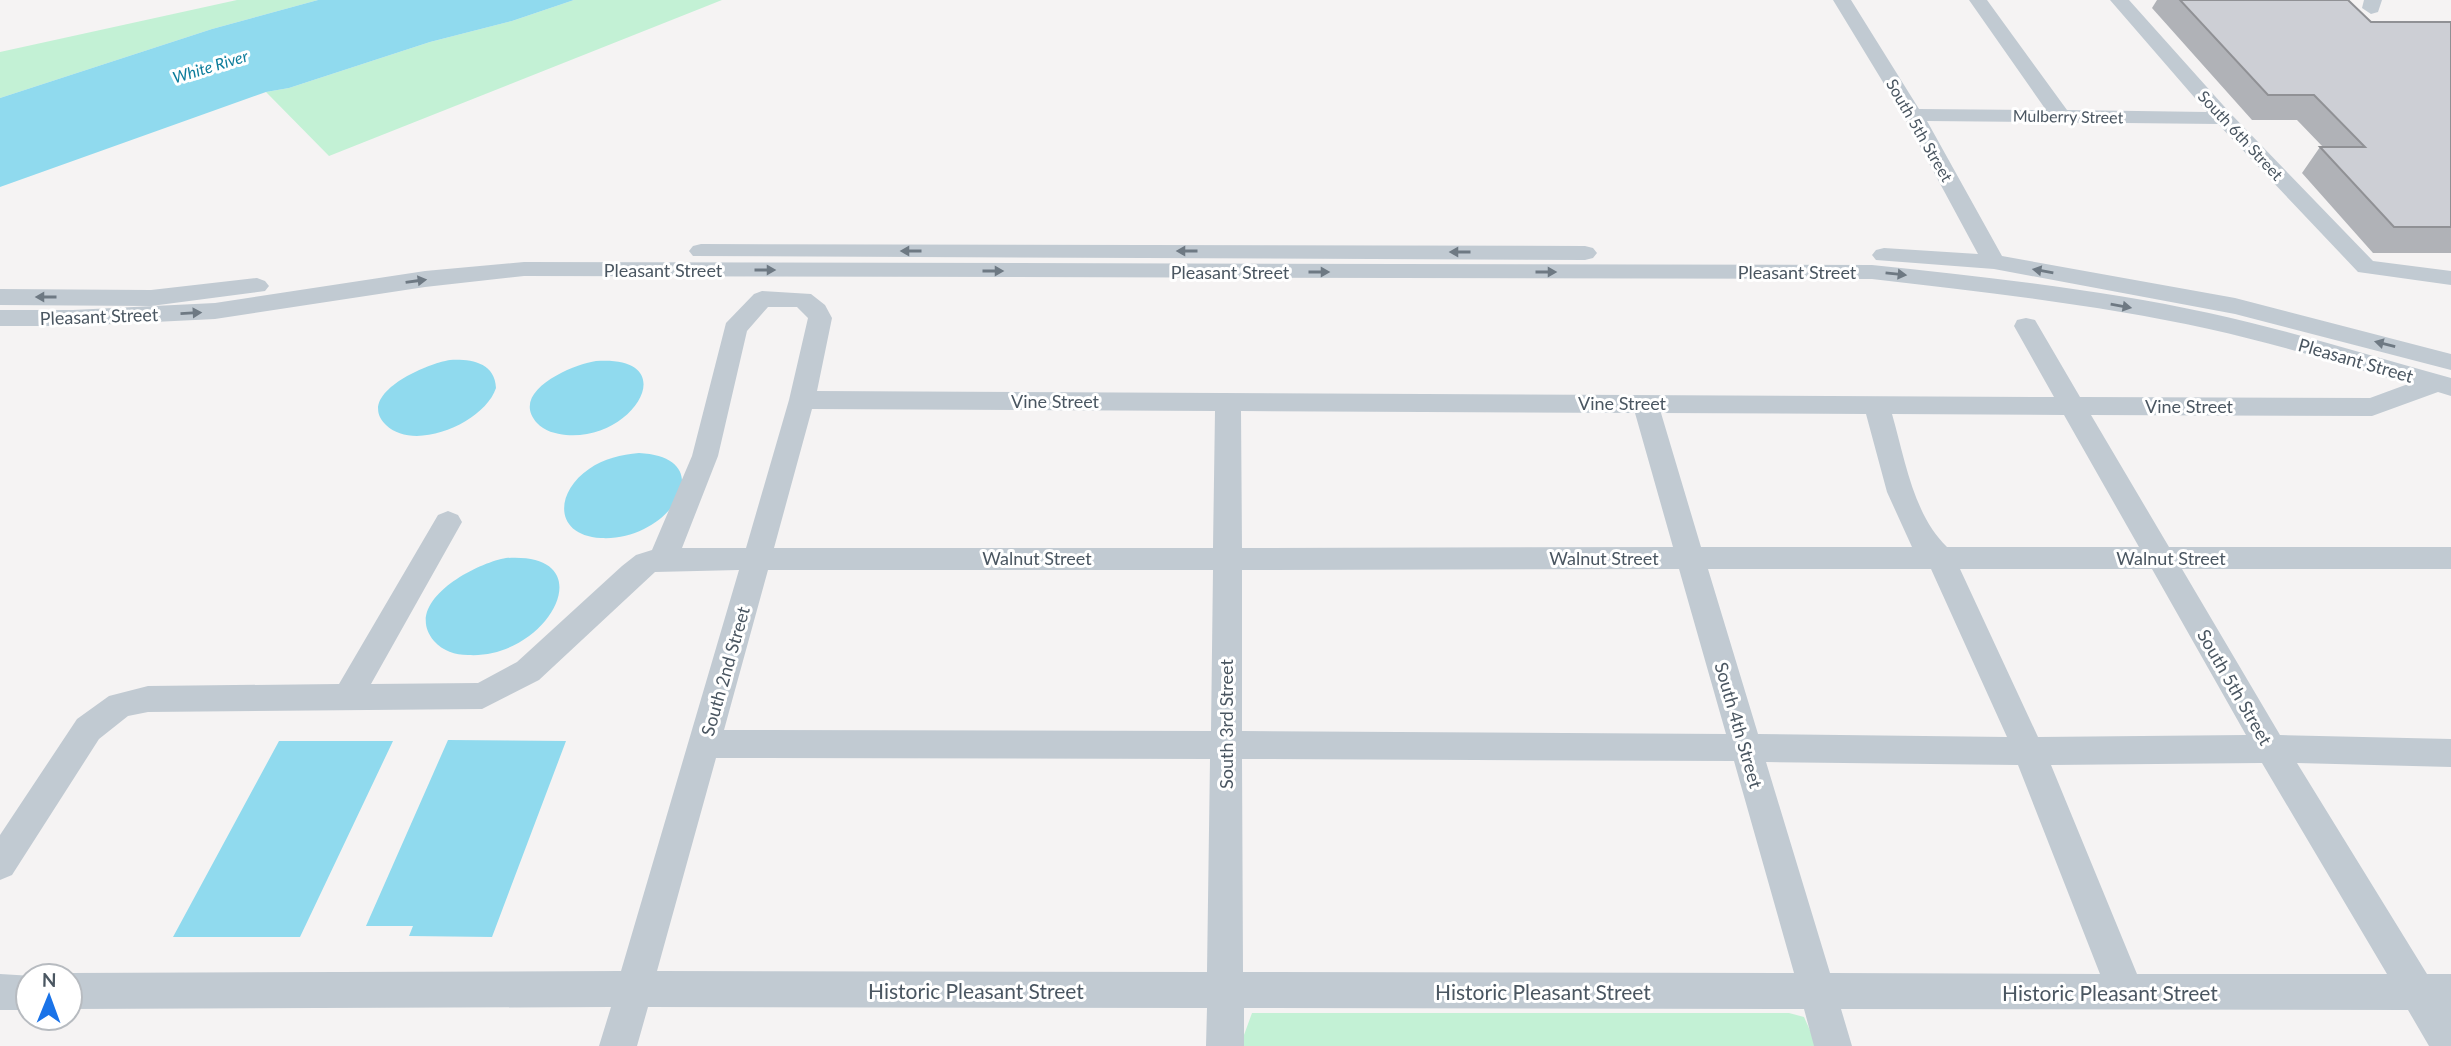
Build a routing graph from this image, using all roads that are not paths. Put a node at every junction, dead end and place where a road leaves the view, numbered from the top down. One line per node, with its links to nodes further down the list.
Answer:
1 (1842, 0): 4 (street, South 5th Street)
2 (1978, 0): 5 (street)
3 (2119, 0): 6 (street, South 6th Street)
4 (1913, 115): 5 (street, Mulberry Street); 7 (street, South 5th Street)
5 (2061, 116): 6 (street, Mulberry Street)
6 (2224, 118): 8 (street, South 6th Street)
7 (1994, 262): 9 (street, Pleasant Street, one-way to 9); 12 (street, Pleasant Street, one-way to 7)
8 (2451, 278)
9 (0, 297)
10 (0, 318): 12 (street, Pleasant Street, one-way to 12)
11 (2026, 326): 17 (street, South 5th Street)
12 (2446, 378): 17 (street, Vine Street)
13 (802, 400): 14 (street, Vine Street); 19 (street, South 2nd Street); 24 (street, South 2nd Street)
14 (1228, 402): 15 (street, Vine Street); 20 (street, South 3rd Street)
15 (1645, 403): 16 (street, Vine Street); 25 (street, South 4th Street)
16 (1876, 404): 17 (street, Vine Street); 21 (street)
17 (2071, 405): 22 (street, South 5th Street)
18 (448, 522): 26 (street)
19 (758, 558): 20 (street, Walnut Street); 24 (street, Walnut Street); 27 (street, South 2nd Street)
20 (1227, 558): 25 (street, Walnut Street); 28 (street, South 3rd Street)
21 (1940, 558): 22 (street, Walnut Street); 25 (street, Walnut Street); 31 (street)
22 (2160, 558): 23 (street, Walnut Street); 30 (street, South 5th Street)
23 (2451, 558)
24 (663, 559): 26 (street)
25 (1690, 559): 29 (street, South 4th Street)
26 (347, 698): 33 (street)
27 (704, 744): 28 (street); 34 (street, South 2nd Street)
28 (1225, 746): 29 (street); 35 (street, South 3rd Street)
29 (1746, 748): 31 (street); 37 (street, South 4th Street)
30 (2271, 748): 31 (street); 32 (street); 39 (street, South 5th Street)
31 (2029, 751): 38 (street)
32 (2451, 753)
33 (0, 864)
34 (634, 989): 35 (street, Historic Pleasant Street); 36 (street, Historic Pleasant Street); 40 (street, South 2nd Street)
35 (1226, 990): 37 (street, Historic Pleasant Street); 41 (street, South 3rd Street)
36 (84, 991)
37 (1817, 991): 38 (street, Historic Pleasant Street); 42 (street, South 4th Street)
38 (2126, 992): 39 (street, Historic Pleasant Street)
39 (2434, 992): 43 (street, South 5th Street)
40 (618, 1046)
41 (1225, 1046)
42 (1833, 1046)
43 (2450, 1046)

